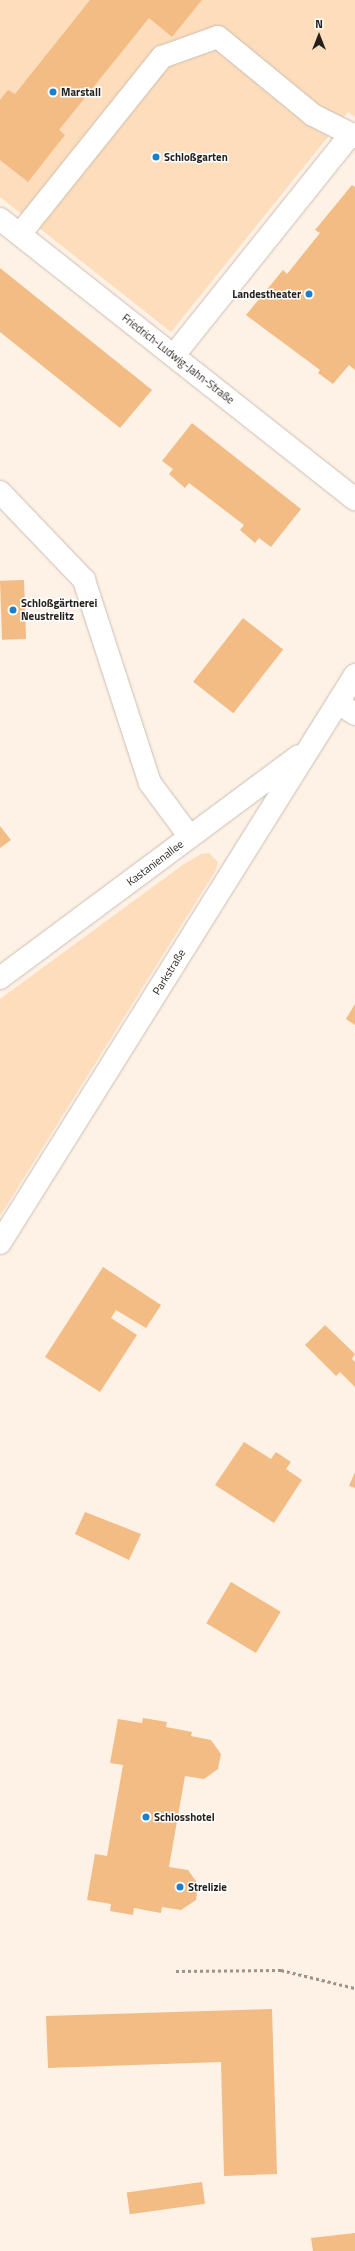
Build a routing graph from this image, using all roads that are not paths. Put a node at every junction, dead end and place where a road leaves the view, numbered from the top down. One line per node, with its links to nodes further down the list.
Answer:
1 (353, 135): 3 (street); 4 (street)
2 (0, 219): 3 (street, Friedrich-Ludwig-Jahn-Straße)
3 (20, 234): 4 (street, Friedrich-Ludwig-Jahn-Straße)
4 (174, 355): 6 (street, Friedrich-Ludwig-Jahn-Straße)
5 (0, 492): 10 (street)
6 (355, 499)
7 (355, 675): 8 (street)
8 (346, 708): 9 (street, Parkstraße)
9 (309, 748): 10 (street, Kastanienallee); 12 (street, Parkstraße)
10 (190, 837): 11 (street, Kastanienallee)
11 (0, 978)
12 (0, 1242)

